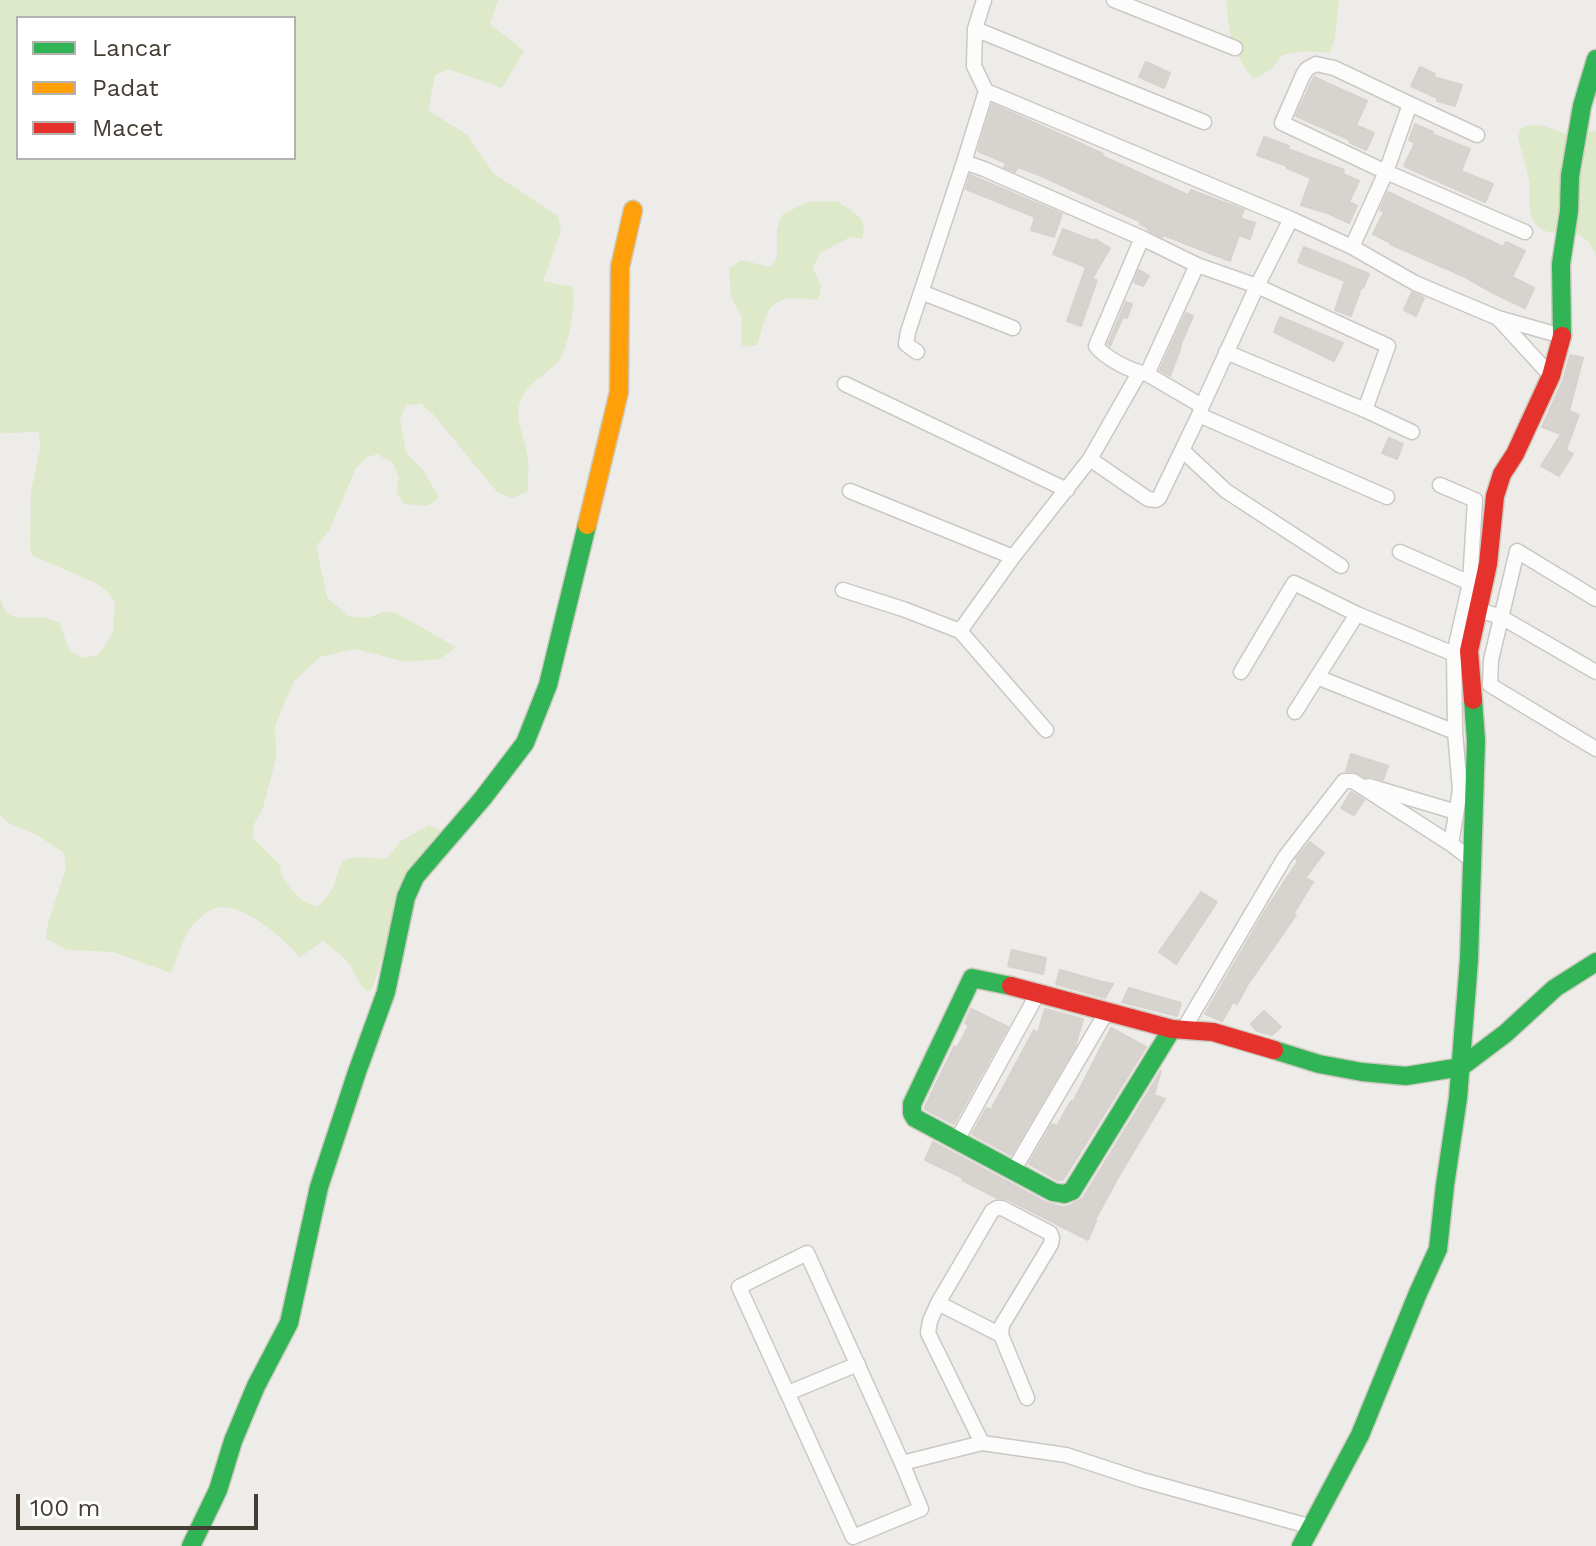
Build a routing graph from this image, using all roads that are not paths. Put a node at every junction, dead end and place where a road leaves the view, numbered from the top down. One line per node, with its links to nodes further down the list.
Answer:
1 (984, 0): 3 (street)
2 (1114, 0): 4 (street)
3 (975, 29): 6 (street); 8 (street)
4 (1235, 48)
5 (1596, 59): 22 (street)
6 (986, 91): 10 (street); 13 (street)
7 (1410, 104): 9 (street); 11 (street); 11 (street)
8 (1204, 122)
9 (1477, 135)
10 (964, 162): 15 (street); 19 (street)
11 (1386, 172): 14 (street); 16 (street)
12 (633, 210): 74 (street)
13 (1291, 219): 16 (street); 18 (street)
14 (1525, 232)
15 (1142, 238): 17 (street); 25 (street)
16 (1352, 247): 20 (street)
17 (1197, 265): 18 (street); 25 (street)
18 (1257, 286): 24 (street); 29 (street)
19 (921, 292): 21 (street); 23 (street)
20 (1498, 318): 22 (street); 26 (street)
21 (1013, 328)
22 (1562, 336): 26 (street)
23 (917, 352)
24 (1226, 352): 28 (street); 29 (street)
25 (1143, 373): 28 (street); 32 (street)
26 (1551, 376): 43 (street)
27 (845, 384): 34 (street)
28 (1200, 410): 31 (street); 36 (street)
29 (1365, 410): 30 (street)
30 (1412, 432)
31 (1182, 450): 32 (street); 39 (street)
32 (1090, 459): 34 (street)
33 (1440, 485): 40 (street)
34 (1067, 490): 38 (street)
35 (850, 491): 38 (street)
36 (1387, 497)
37 (1400, 552): 40 (street)
38 (1013, 557): 46 (street)
39 (1341, 566)
40 (1470, 583): 47 (street)
41 (843, 590): 46 (street)
42 (1596, 599): 45 (street)
43 (1479, 610): 45 (street); 58 (street)
44 (1357, 614): 47 (street); 48 (street); 50 (street)
45 (1501, 617): 49 (street); 54 (street)
46 (960, 631): 52 (street)
47 (1454, 654): 53 (street)
48 (1241, 672)
49 (1596, 672)
50 (1317, 677): 51 (street); 53 (street)
51 (1295, 712)
52 (1046, 730)
53 (1455, 732): 56 (street)
54 (1596, 749)
55 (1353, 781): 56 (street); 57 (street); 62 (street)
56 (1456, 812): 57 (street)
57 (1451, 844): 58 (street)
58 (1473, 861): 63 (street)
59 (1596, 962): 63 (street)
60 (1038, 993): 61 (street); 64 (street); 64 (street)
61 (1107, 1011): 62 (street); 65 (street)
62 (1177, 1029): 63 (street); 65 (street)
63 (1461, 1067): 73 (street)
64 (957, 1140): 65 (street)
65 (1013, 1171)
66 (938, 1303): 67 (street); 67 (street); 71 (street)
67 (1001, 1335): 70 (street)
68 (858, 1364): 69 (street); 69 (street); 72 (street)
69 (788, 1393): 72 (street)
70 (1027, 1398)
71 (982, 1443): 72 (street); 73 (street)
72 (902, 1463)
73 (1312, 1527): 75 (street)
74 (191, 1546)
75 (1301, 1546)

